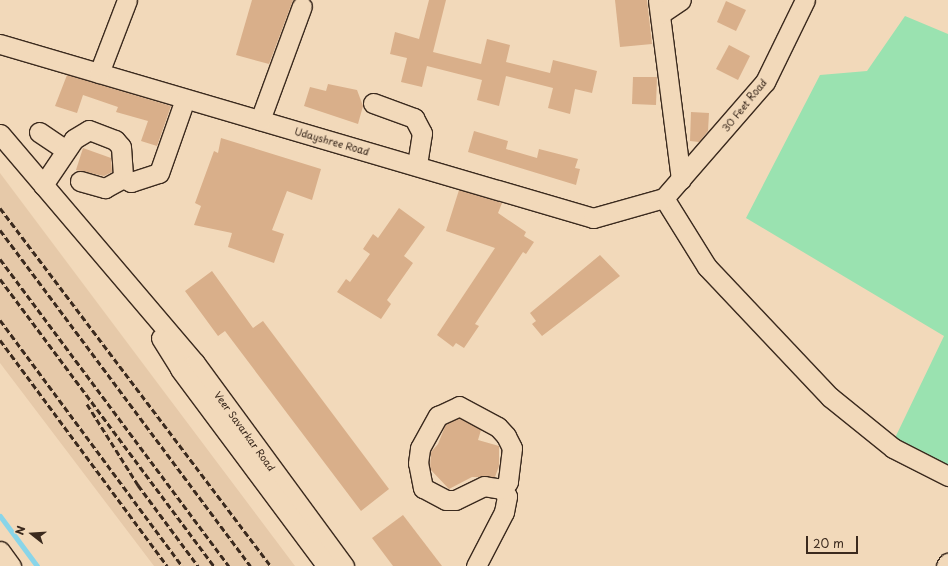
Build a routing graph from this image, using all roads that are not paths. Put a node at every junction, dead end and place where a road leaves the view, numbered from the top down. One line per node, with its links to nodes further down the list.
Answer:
1 (127, 0): 7 (street)
2 (681, 0): 5 (street)
3 (806, 0): 16 (street, 30 Feet Road)
4 (302, 6): 10 (street)
5 (659, 7): 16 (street)
6 (0, 44): 7 (street, Udayshree Road)
7 (100, 73): 8 (street, Udayshree Road)
8 (185, 98): 10 (street, Udayshree Road); 15 (street)
9 (373, 103): 14 (street)
10 (260, 120): 14 (street, Udayshree Road)
11 (39, 132): 13 (street)
12 (0, 134): 18 (street, Veer Savarkar Road)
13 (66, 150): 15 (street); 18 (street)
14 (418, 166): 19 (street, Udayshree Road)
15 (123, 178): 17 (street)
16 (681, 180): 19 (street, 30 Feet Road)
17 (80, 181)
18 (43, 185): 20 (street, Veer Savarkar Road)
19 (664, 198): 21 (street)
20 (138, 301): 26 (street, Veer Savarkar Road); 27 (street, Veer Savarkar Road)
21 (948, 476)
22 (502, 490): 22 (street); 28 (street)
23 (0, 552): 25 (street)
24 (948, 563): 29 (street)
25 (11, 566)
26 (327, 566)
27 (344, 566)
28 (476, 566)
29 (946, 566)

